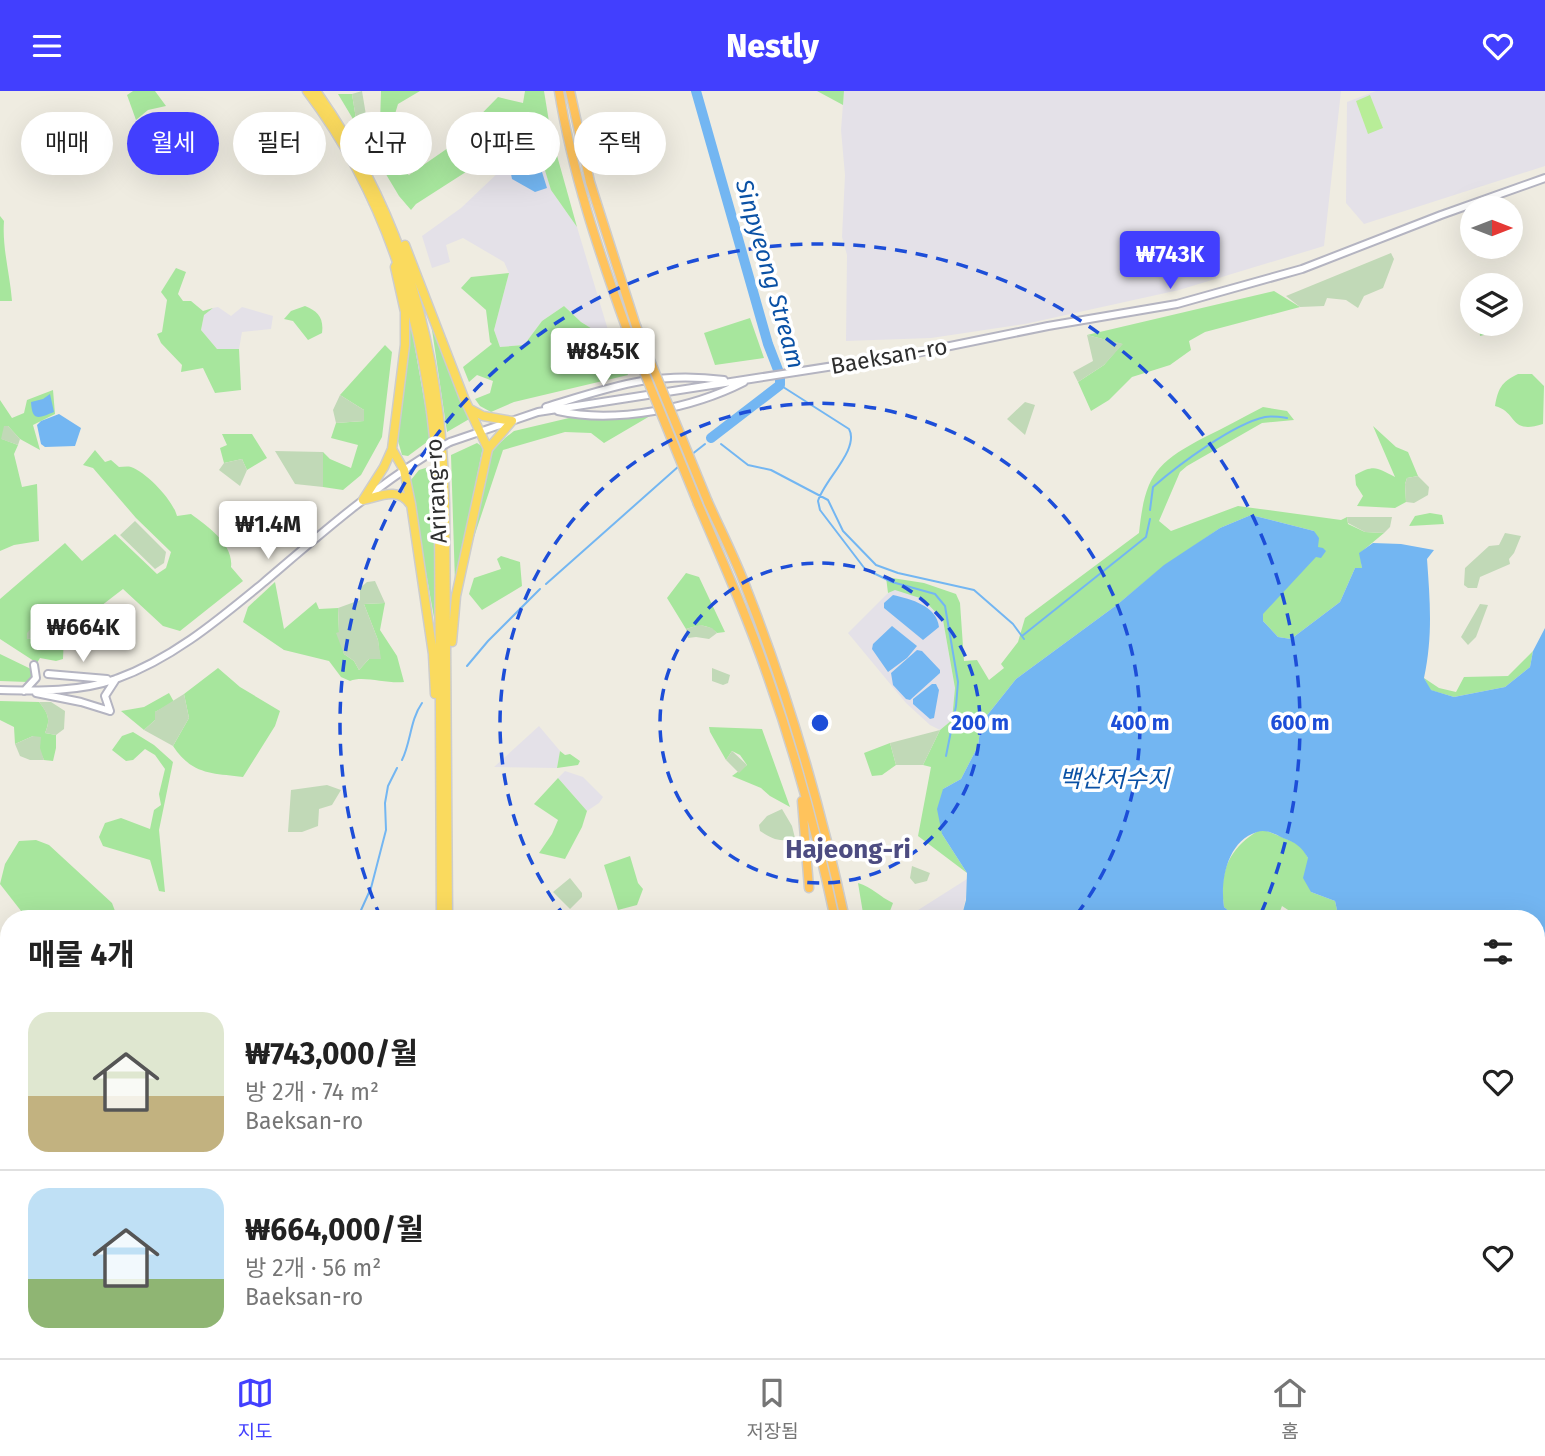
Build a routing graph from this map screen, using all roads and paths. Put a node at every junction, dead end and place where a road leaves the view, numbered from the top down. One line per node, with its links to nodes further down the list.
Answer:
1 (307, 91): 7 (highway, Arirang-ro)
2 (316, 91): 6 (highway, Arirang-ro)
3 (559, 91): 27 (highway, bridge)
4 (570, 91): 32 (highway, bridge)
5 (1545, 178): 8 (main road, Baeksan-ro)
6 (398, 239): 10 (highway); 20 (highway, Arirang-ro)
7 (398, 261): 15 (highway); 26 (highway, Arirang-ro)
8 (750, 379): 9 (main road, Baeksan-ro); 11 (main road)
9 (733, 382): 11 (main road, Baeksan-ro); 12 (main road)
10 (469, 409): 13 (highway); 14 (highway)
11 (553, 409): 12 (main road, Baeksan-ro)
12 (538, 412): 13 (main road, Baeksan-ro)
13 (512, 421): 14 (main road, Baeksan-ro); 16 (highway)
14 (480, 431): 16 (highway); 17 (main road, Baeksan-ro, bridge)
15 (392, 449): 17 (highway); 18 (highway)
16 (488, 449): 20 (highway)
17 (404, 470): 18 (main road, Baeksan-ro); 19 (highway)
18 (363, 500): 19 (highway); 23 (main road, Baeksan-ro)
19 (411, 504): 26 (highway)
20 (448, 647): 30 (highway, Arirang-ro)
21 (34, 665): 25 (main road)
22 (48, 674): 23 (main road)
23 (116, 679): 25 (main road, Baeksan-ro); 25 (main road)
24 (0, 690): 25 (main road, Baeksan-ro)
25 (24, 691)
26 (440, 713): 29 (highway, Arirang-ro)
27 (800, 781): 28 (highway); 31 (highway)
28 (809, 888)
29 (441, 910)
30 (448, 910)
31 (833, 910)
32 (843, 910)

